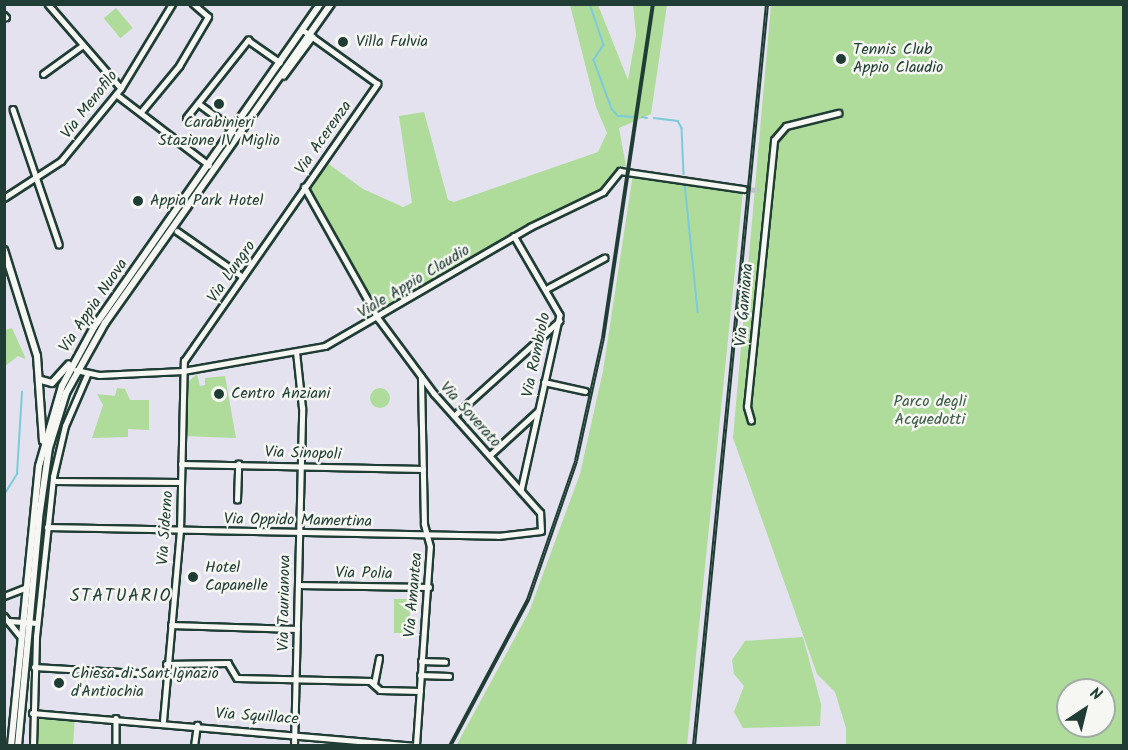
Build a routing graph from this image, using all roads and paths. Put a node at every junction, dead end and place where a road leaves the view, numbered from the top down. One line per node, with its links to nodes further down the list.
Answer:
1 (48, 4): 8 (street)
2 (172, 4): 11 (street, Via Menofilo)
3 (193, 4): 15 (street)
4 (320, 4): 6 (main road, Via Appia Nuova)
5 (330, 4): 7 (main road, Via Appia Nuova)
6 (302, 30): 7 (street, Via Acerenza); 9 (main road, Via Appia Nuova)
7 (310, 36): 21 (street, Via Acerenza); 37 (main road, Via Appia Nuova)
8 (83, 45): 10 (street); 11 (street)
9 (280, 62): 13 (street); 18 (main road, Via Appia Nuova)
10 (43, 74)
11 (121, 88): 12 (street, Via Menofilo)
12 (116, 94): 15 (street); 20 (street, Via Menofilo)
13 (198, 103): 17 (street); 18 (street)
14 (13, 109): 20 (street)
15 (141, 112): 19 (street)
16 (838, 113): 24 (street)
17 (186, 118)
18 (233, 129): 19 (main road, Via Appia Nuova)
19 (209, 165): 36 (main road, Via Appia Nuova)
20 (38, 180): 25 (street, Via Menofilo); 28 (street)
21 (304, 187): 31 (street, Via Lungro); 33 (street, Via Acerenza)
22 (744, 189): 27 (street, Viale Appio Claudio)
23 (759, 190): 24 (street)
24 (767, 191): 46 (street, Via Gamiana)
25 (4, 198)
26 (177, 231): 31 (street)
27 (514, 236): 32 (street, Via Rombiolo); 33 (street, Viale Appio Claudio)
28 (59, 244)
29 (4, 250): 41 (main road)
30 (604, 258): 32 (street)
31 (243, 277): 38 (street, Via Lungro)
32 (548, 288): 34 (street, Via Rombiolo)
33 (378, 319): 35 (street, Viale Appio Claudio); 40 (street, Via Soverato)
34 (560, 320): 42 (street, Via Rombiolo); 45 (street)
35 (296, 352): 38 (street, Viale Appio Claudio); 52 (street, Via Taurianova)
36 (75, 357): 37 (street); 41 (main road); 47 (main road, Via Appia Nuova)
37 (77, 371): 39 (street, Viale Appio Claudio); 48 (main road, Via Appia Nuova)
38 (183, 371): 39 (street, Viale Appio Claudio); 50 (street, Via Siderno)
39 (87, 375): 54 (street, Via Appia Nuova)
40 (421, 377): 45 (street, Via Soverato); 53 (street, Via Amantea)
41 (41, 380): 47 (main road)
42 (544, 382): 43 (street); 44 (street, Via Rombiolo)
43 (585, 391)
44 (538, 411): 49 (street); 56 (street, Via Rombiolo)
45 (454, 416): 49 (street, Via Soverato)
46 (751, 421)
47 (44, 442): 48 (main road); 65 (main road, Via Appia Nuova)
48 (49, 448): 69 (main road, Via Appia Nuova)
49 (490, 455): 56 (street, Via Soverato)
50 (182, 464): 51 (street, Via Sinopoli); 55 (street, Via Siderno)
51 (238, 464): 52 (street, Via Sinopoli); 57 (street)
52 (301, 465): 53 (street, Via Sinopoli); 61 (street, Via Taurianova)
53 (423, 469): 62 (street, Via Amantea)
54 (53, 481): 55 (street); 59 (street, Via Appia Nuova)
55 (181, 482): 60 (street, Via Siderno)
56 (522, 491): 58 (street, Via Soverato)
57 (237, 500)
58 (543, 526): 62 (street, Via Oppido Mamertina)
59 (47, 528): 60 (street, Via Oppido Mamertina); 70 (street, Via Appia Nuova)
60 (180, 531): 61 (street, Via Oppido Mamertina); 71 (street, Via Siderno)
61 (299, 533): 62 (street, Via Oppido Mamertina); 63 (street, Via Taurianova)
62 (426, 535): 64 (street, Via Amantea)
63 (298, 585): 64 (street, Via Polia); 72 (street, Via Taurianova)
64 (429, 587): 75 (street, Via Amantea)
65 (25, 588): 66 (street); 69 (main road, Via Appia Nuova)
66 (4, 596)
67 (4, 616): 68 (street)
68 (9, 621): 69 (street); 73 (street)
69 (25, 622): 70 (street); 73 (main road, Via Appia Nuova); 93 (main road, Via Appia Nuova)
70 (37, 623): 78 (street, Via Appia Nuova)
71 (171, 625): 72 (street); 77 (street, Via Siderno)
72 (297, 629): 82 (street, Via Taurianova)
73 (20, 636): 92 (main road, Via Appia Nuova)
74 (379, 658): 83 (street)
75 (421, 661): 76 (street); 80 (street, Via Amantea)
76 (445, 662)
77 (166, 664): 82 (street); 87 (street, Via Siderno)
78 (34, 667): 79 (street); 85 (street, Via Appia Nuova)
79 (138, 673)
80 (420, 675): 81 (street); 84 (street, Via Amantea)
81 (449, 676)
82 (296, 679): 83 (street); 89 (street, Via Taurianova)
83 (374, 684): 84 (street)
84 (420, 691): 91 (street, Via Amantea)
85 (32, 713): 86 (street, Via Squillace); 94 (street, Via Appia Nuova)
86 (116, 718): 87 (street, Via Squillace); 95 (street)
87 (163, 722): 88 (street, Via Squillace)
88 (197, 725): 89 (street, Via Squillace); 96 (street)
89 (294, 732): 90 (street, Via Squillace); 97 (street, Via Taurianova)
90 (409, 744): 91 (street, Via Squillace)
91 (416, 745)
92 (11, 746)
93 (18, 746)
94 (33, 746)
95 (116, 746)
96 (194, 746)
97 (294, 746)

